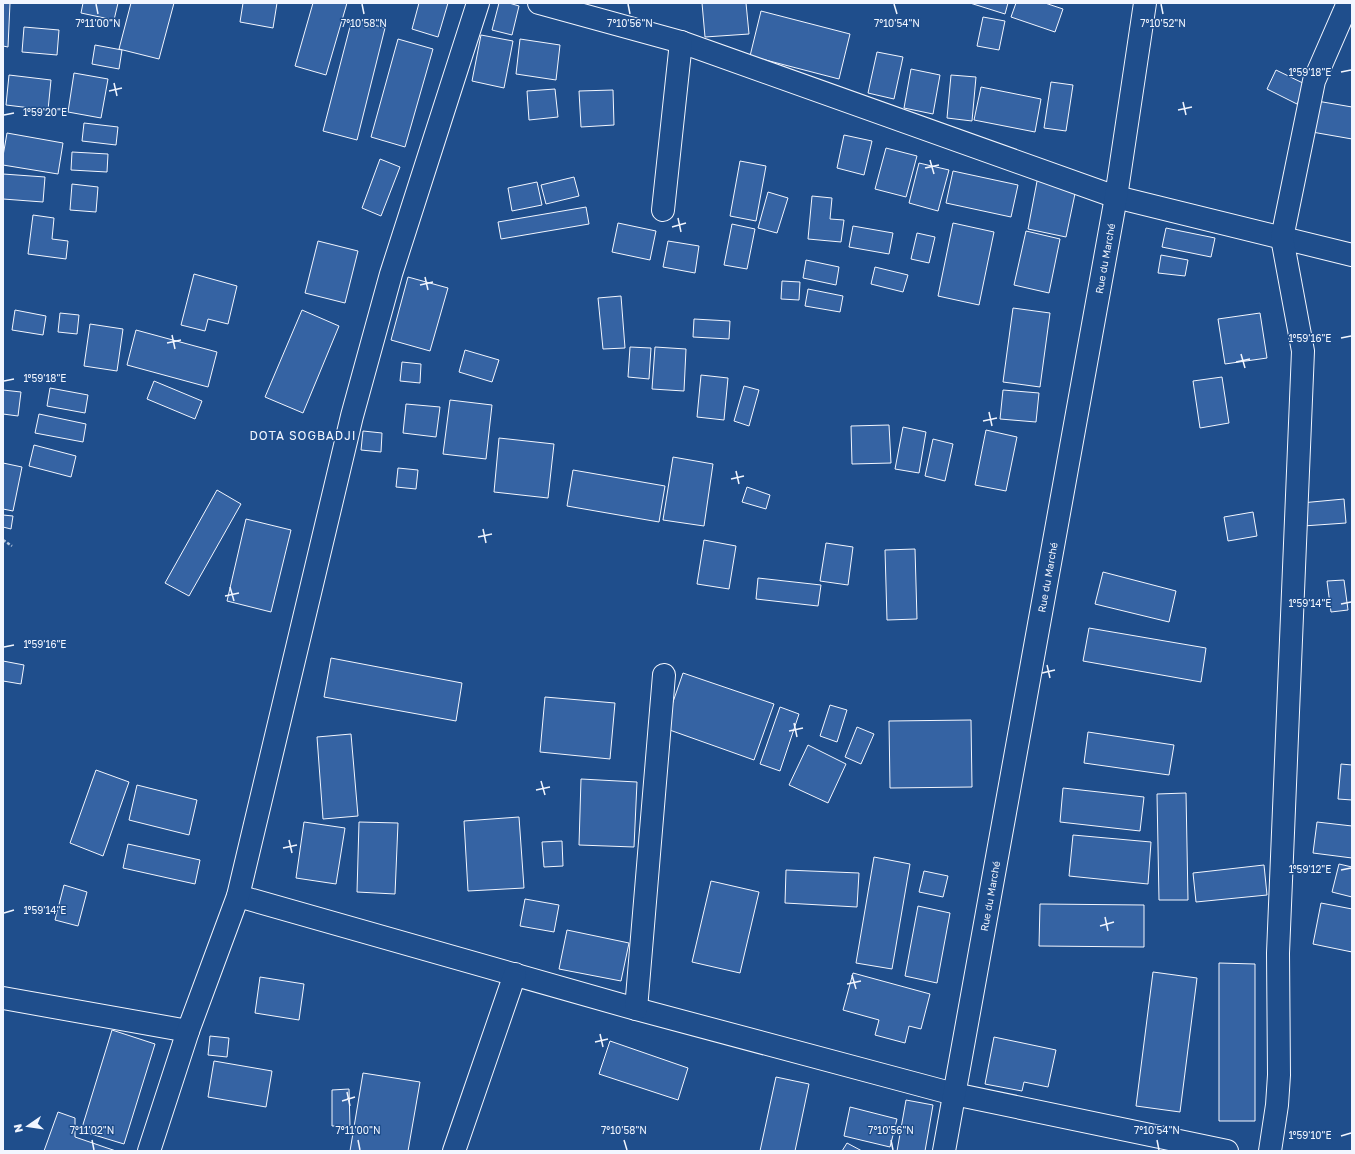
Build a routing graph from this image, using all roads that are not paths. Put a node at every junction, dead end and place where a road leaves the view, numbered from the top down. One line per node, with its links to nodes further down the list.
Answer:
1 (478, 3): 11 (street)
2 (539, 3): 5 (street)
3 (1145, 3): 6 (street, Rue du Marché)
4 (1348, 3): 8 (street)
5 (681, 42): 6 (street); 7 (street)
6 (1116, 197): 8 (street); 16 (street, Rue du Marché)
7 (663, 210)
8 (1282, 238): 9 (street); 21 (street)
9 (1352, 255)
10 (664, 675): 14 (street)
11 (238, 896): 12 (street); 15 (street)
12 (514, 974): 14 (street); 18 (street)
13 (3, 998): 15 (street)
14 (636, 1009): 16 (street)
15 (188, 1031): 17 (street)
16 (954, 1094): 19 (street, Rue du Marché); 20 (street)
17 (149, 1151)
18 (454, 1151)
19 (944, 1151)
20 (1227, 1151)
21 (1270, 1151)

